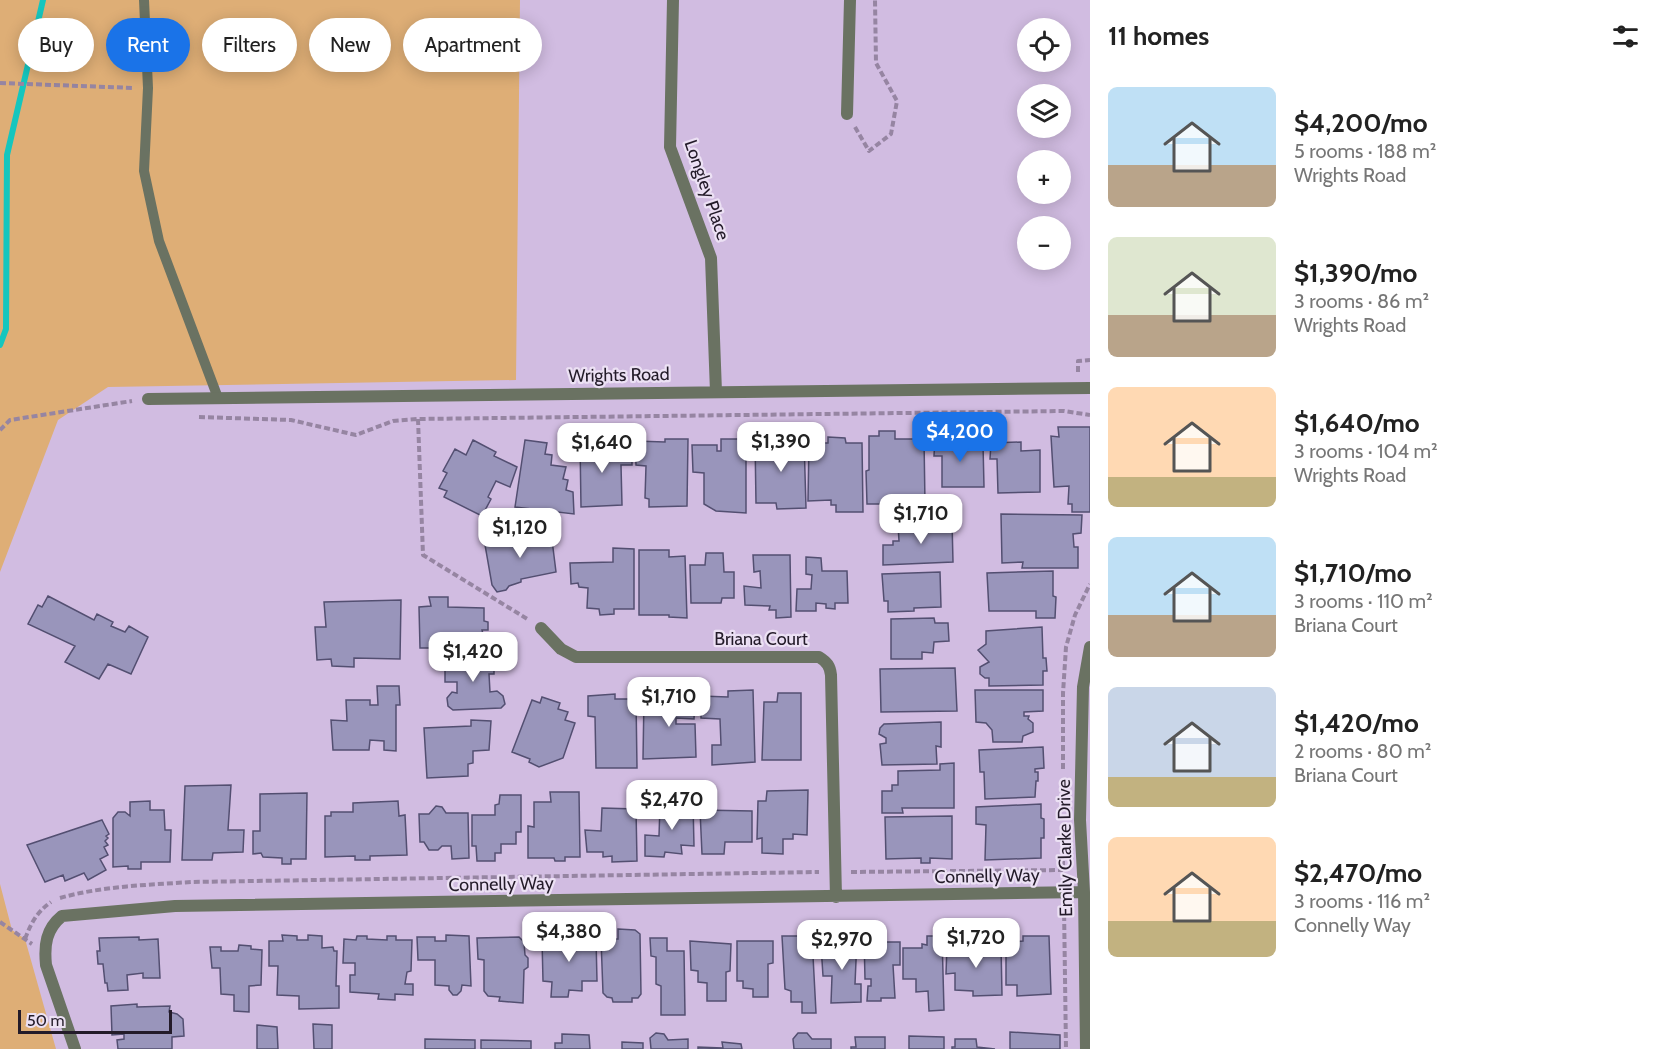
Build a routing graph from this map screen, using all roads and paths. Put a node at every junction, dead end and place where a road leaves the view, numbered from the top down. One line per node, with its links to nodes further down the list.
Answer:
1 (144, 0): 6 (lane)
2 (673, 0): 9 (street, Longley Place)
3 (850, 0): 7 (street)
4 (875, 0): 7 (path)
5 (0, 83): 6 (path)
6 (148, 88): 10 (lane)
7 (847, 114)
8 (1090, 388): 9 (street, Wrights Road)
9 (716, 392): 10 (street, Wrights Road)
10 (218, 398): 11 (street, Wrights Road)
11 (148, 399): 15 (path)
12 (1090, 415): 14 (path)
13 (195, 416): 14 (path)
14 (418, 419): 16 (path)
15 (0, 430)
16 (541, 627): 19 (street, Briana Court)
17 (1090, 647): 20 (street, Emily Clarke Drive)
18 (1063, 870): 19 (path)
19 (835, 872): 21 (street, Briana Court); 23 (path)
20 (1084, 892): 21 (street, Connelly Way); 26 (street, Emily Clarke Drive)
21 (836, 897): 24 (street, Connelly Way)
22 (0, 922): 23 (path)
23 (25, 939): 24 (path)
24 (45, 952): 25 (street)
25 (75, 1049)
26 (1086, 1049)

